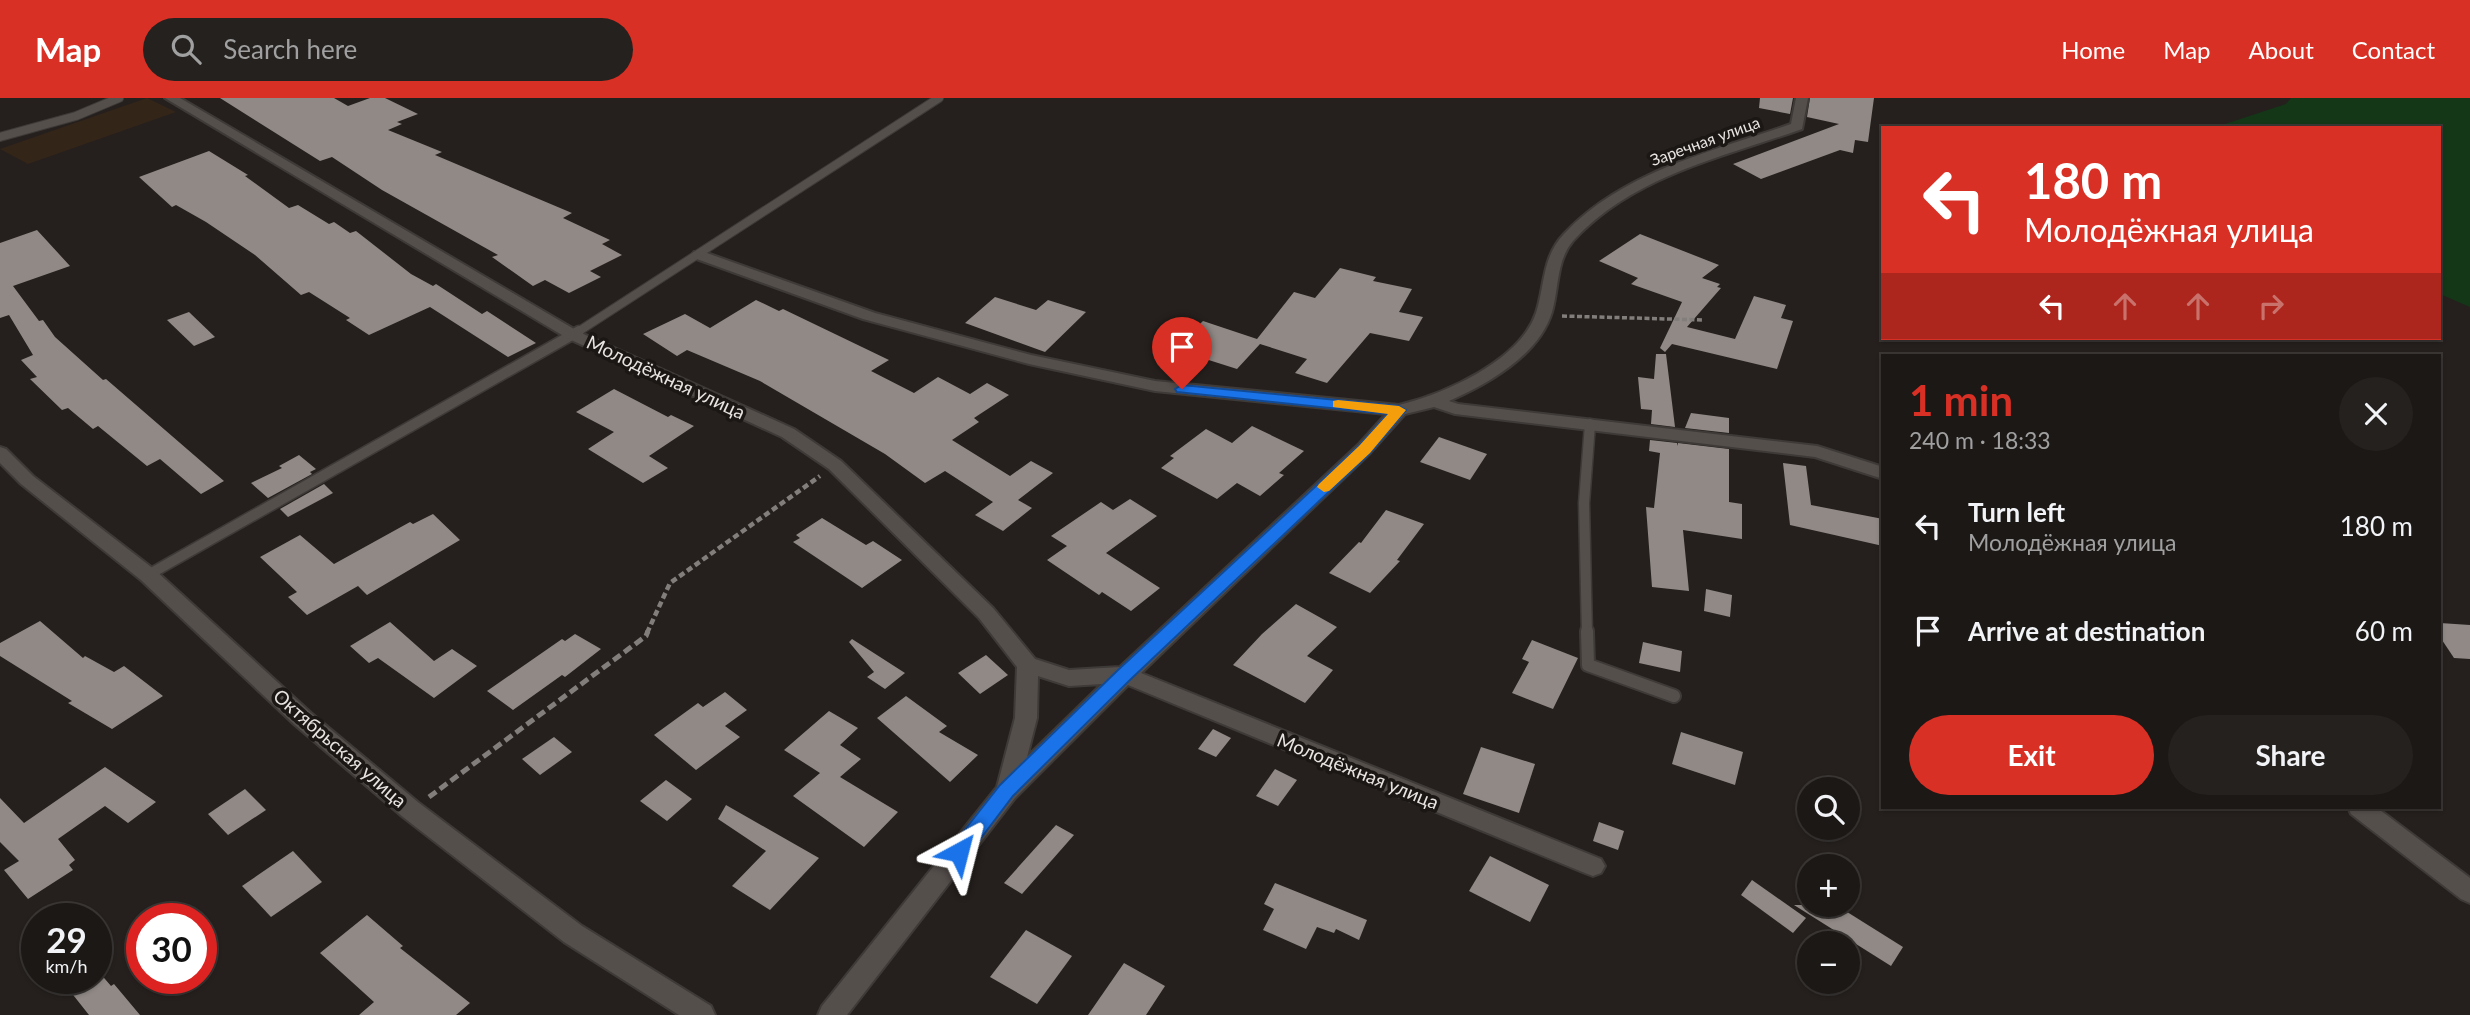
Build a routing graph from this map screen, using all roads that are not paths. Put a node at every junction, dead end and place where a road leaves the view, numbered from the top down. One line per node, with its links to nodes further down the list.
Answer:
1 (120, 98): 5 (lane)
2 (171, 98): 7 (street, Молодёжная улица)
3 (939, 98): 6 (lane)
4 (1802, 98): 8 (street, Заречная улица)
5 (0, 137)
6 (699, 255): 7 (lane); 9 (street)
7 (573, 335): 13 (lane); 14 (street, Молодёжная улица)
8 (1434, 401): 9 (street); 10 (street)
9 (1399, 410): 15 (street)
10 (1590, 424): 12 (street); 16 (lane)
11 (0, 453): 13 (street, Октябрьская улица)
12 (1881, 472)
13 (148, 575): 21 (street, Октябрьская улица)
14 (1028, 665): 15 (street, Молодёжная улица); 17 (street)
15 (1125, 675): 17 (street); 19 (street, Молодёжная улица)
16 (1674, 696)
17 (1007, 791): 22 (street)
18 (2362, 809): 20 (street)
19 (1593, 866)
20 (2470, 892)
21 (702, 1015)
22 (831, 1015)

